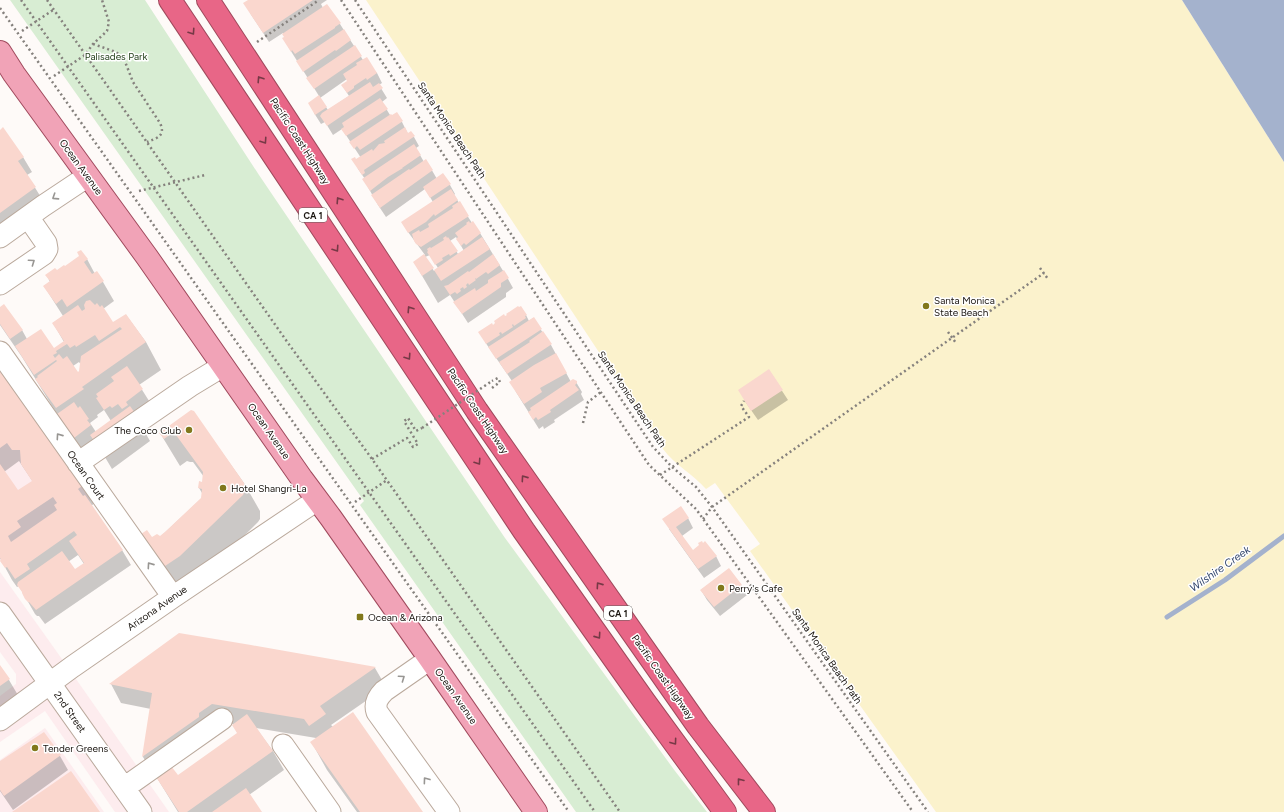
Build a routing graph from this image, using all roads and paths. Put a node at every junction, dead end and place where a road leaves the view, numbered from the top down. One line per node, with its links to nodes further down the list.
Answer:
1 (21, 0): 11 (path)
2 (47, 0): 10 (path)
3 (102, 0): 13 (path)
4 (170, 0): 66 (highway, CA 1, one-way to 66)
5 (208, 0): 15 (highway, Pacific Coast Highway / CA 1)
6 (320, 0): 15 (path)
7 (341, 0): 38 (path)
8 (355, 0): 43 (path, Santa Monica Beach Path)
9 (0, 8): 63 (path)
10 (54, 10): 11 (path); 16 (path)
11 (36, 22): 12 (path); 17 (path)
12 (22, 31)
13 (92, 44): 16 (path); 20 (path)
14 (0, 52): 19 (main road, Ocean Avenue)
15 (242, 52): 67 (highway, Pacific Coast Highway / CA 1, one-way to 15)
16 (85, 55): 17 (path); 20 (path)
17 (67, 66): 18 (path); 24 (path)
18 (54, 76)
19 (7, 78): 22 (main road, Ocean Avenue)
20 (147, 142): 23 (path)
21 (205, 175): 23 (path)
22 (88, 176): 26 (street, one-way to 26); 36 (main road, Ocean Avenue)
23 (175, 182): 24 (path); 41 (path)
24 (153, 187): 25 (path); 46 (path)
25 (140, 190)
26 (28, 217): 27 (street); 31 (street, one-way to 26)
27 (0, 237)
28 (1040, 268): 29 (path)
29 (1044, 273): 30 (path); 33 (path, bridge)
30 (1048, 279)
31 (0, 284)
32 (948, 332): 33 (path)
33 (952, 338): 34 (path, bridge); 49 (path, bridge)
34 (956, 342)
35 (0, 352): 42 (street, Ocean Court, one-way to 35)
36 (223, 366): 42 (street); 47 (main road, Ocean Avenue)
37 (492, 388): 41 (path, bridge)
38 (601, 392): 40 (path); 44 (path)
39 (744, 401): 43 (path)
40 (582, 423)
41 (372, 459): 45 (path)
42 (78, 463): 51 (street, Ocean Court, one-way to 42)
43 (672, 467): 44 (path); 49 (path, Santa Monica Beach Path)
44 (660, 475): 50 (path)
45 (386, 480): 46 (path); 65 (path)
46 (368, 492): 48 (path); 64 (path)
47 (317, 500): 51 (street, Arizona Avenue); 53 (main road, Ocean Avenue)
48 (355, 502)
49 (712, 507): 50 (path, bridge); 69 (path, Santa Monica Beach Path)
50 (703, 519): 68 (path)
51 (173, 597): 54 (street, Arizona Avenue)
52 (0, 613): 54 (street, 2nd Street)
53 (430, 659): 59 (main road, Ocean Avenue); 62 (street, one-way to 53)
54 (50, 683): 56 (street, Arizona Avenue); 58 (street, 2nd Street)
55 (222, 719): 58 (street)
56 (0, 720)
57 (283, 745): 61 (street)
58 (124, 788): 60 (street, 2nd Street)
59 (529, 810)
60 (141, 812)
61 (330, 812)
62 (449, 812)
63 (569, 812)
64 (595, 812)
65 (620, 812)
66 (725, 812)
67 (764, 812)
68 (913, 812)
69 (928, 812)

